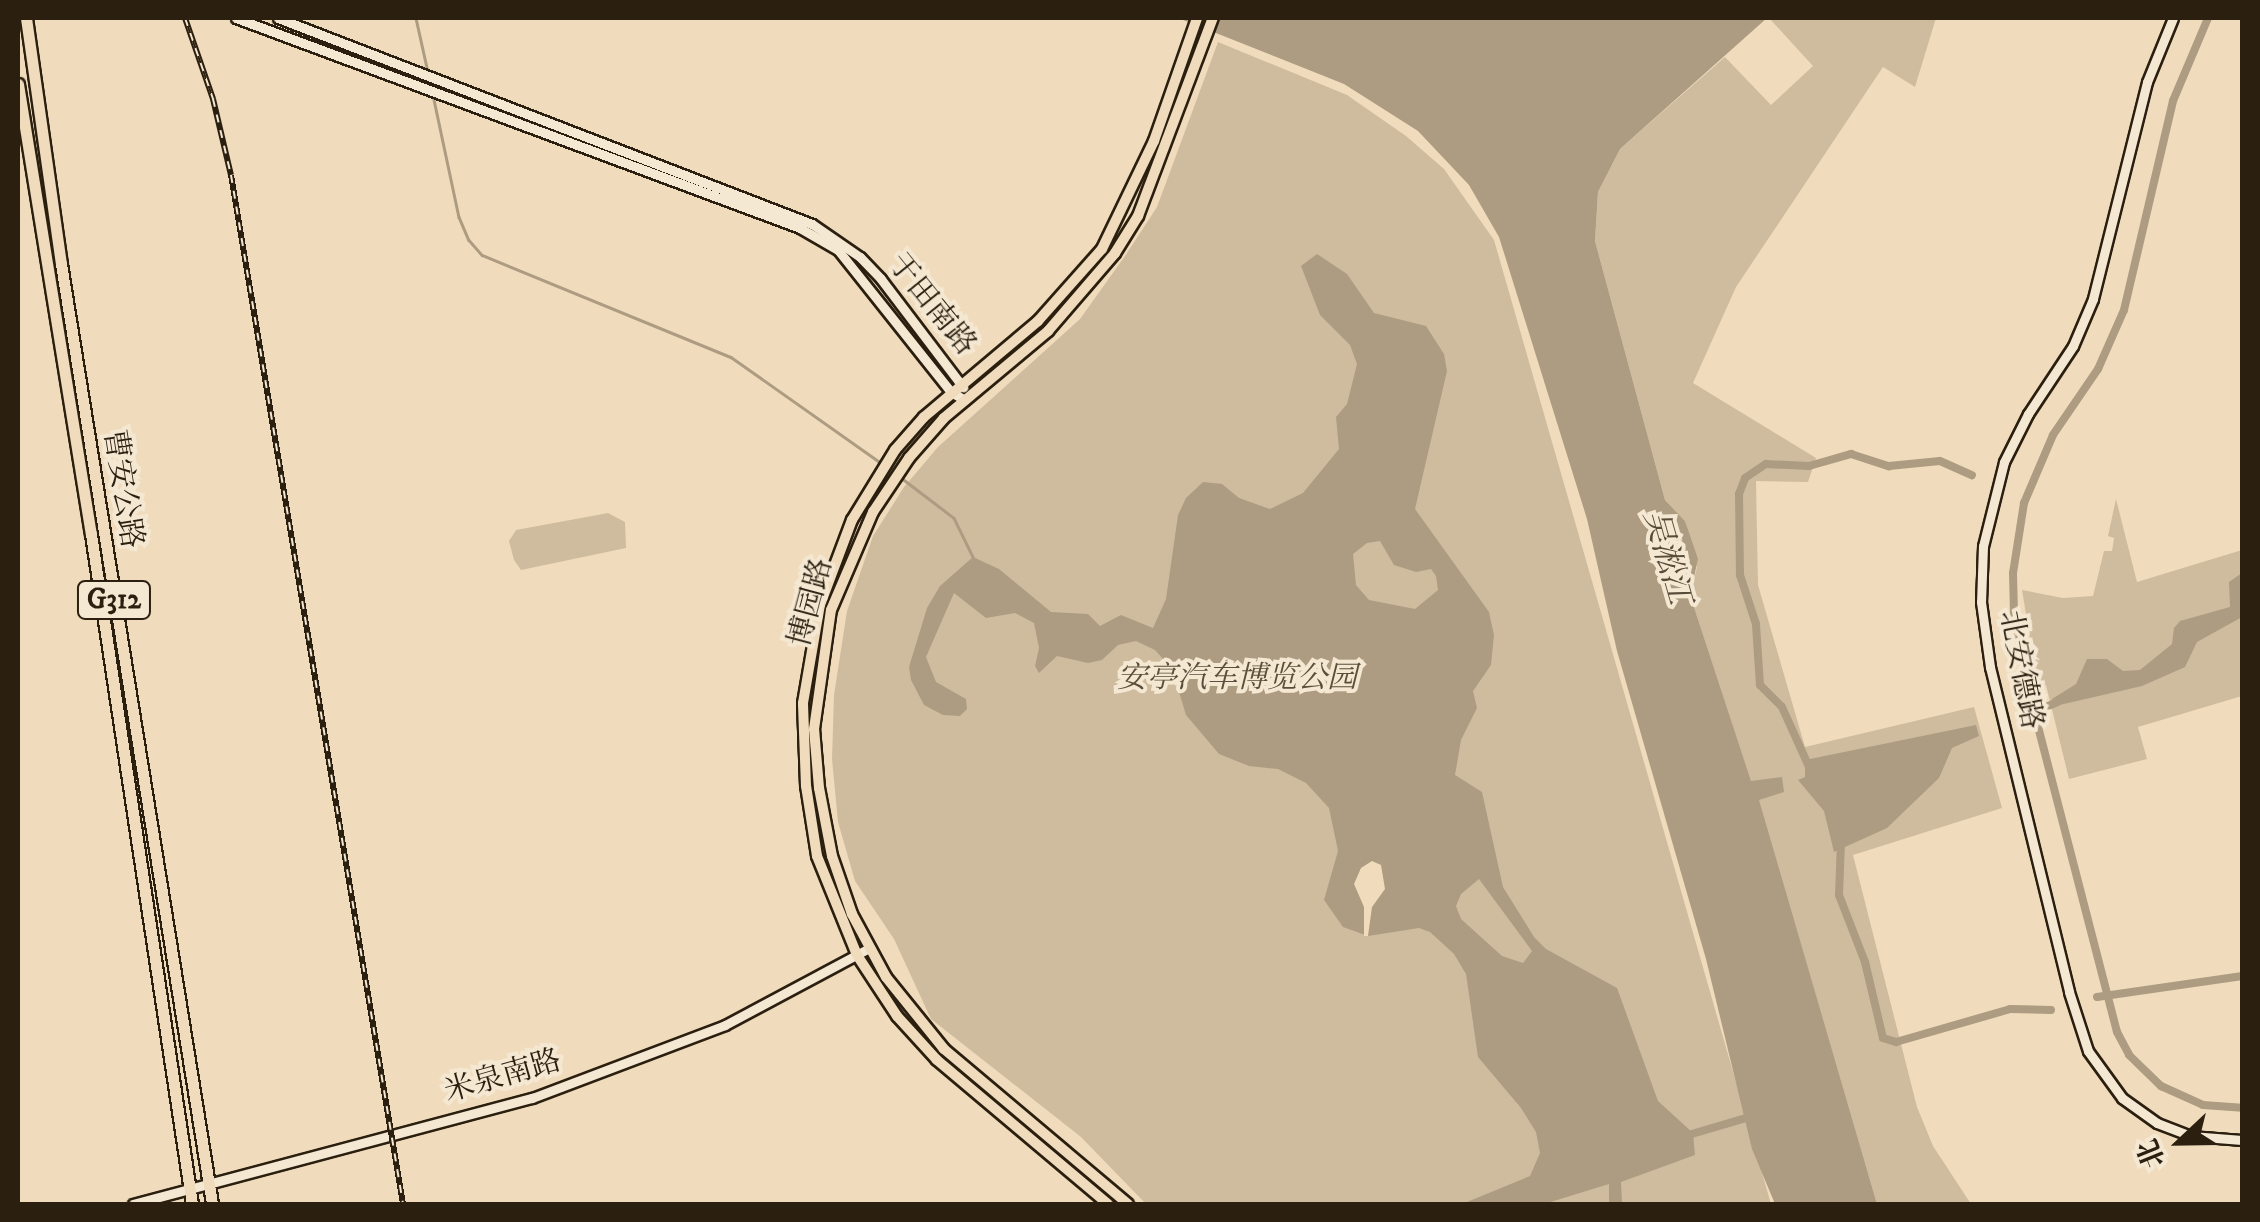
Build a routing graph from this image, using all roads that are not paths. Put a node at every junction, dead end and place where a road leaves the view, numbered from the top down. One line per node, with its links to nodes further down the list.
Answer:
1 (26, 18): 15 (highway, 曹安公路 / G312)
2 (236, 18): 8 (street, 于田南路)
3 (278, 18): 8 (street, 于田南路)
4 (1198, 18): 9 (main road, 博园路)
5 (1213, 18): 11 (main road, 博园路)
6 (2173, 18): 14 (street, 北安德路)
7 (18, 84): 16 (highway, 曹安公路 / G312)
8 (703, 185): 9 (street, 于田南路); 10 (street, 于田南路)
9 (962, 383): 10 (main road, 博园路); 11 (street, 于田南路)
10 (951, 392): 11 (street, 于田南路); 13 (main road, 博园路)
11 (965, 400): 12 (main road, 博园路)
12 (869, 948): 13 (street, 米泉南路); 21 (main road, 博园路)
13 (856, 955): 15 (street, 米泉南路); 20 (main road, 博园路)
14 (2242, 1140)
15 (209, 1181): 16 (street, 米泉南路); 19 (highway, 曹安公路 / G312)
16 (189, 1186): 17 (street, 米泉南路); 18 (highway, 曹安公路 / G312)
17 (133, 1204)
18 (192, 1204)
19 (212, 1204)
20 (1108, 1204)
21 (1128, 1204)

